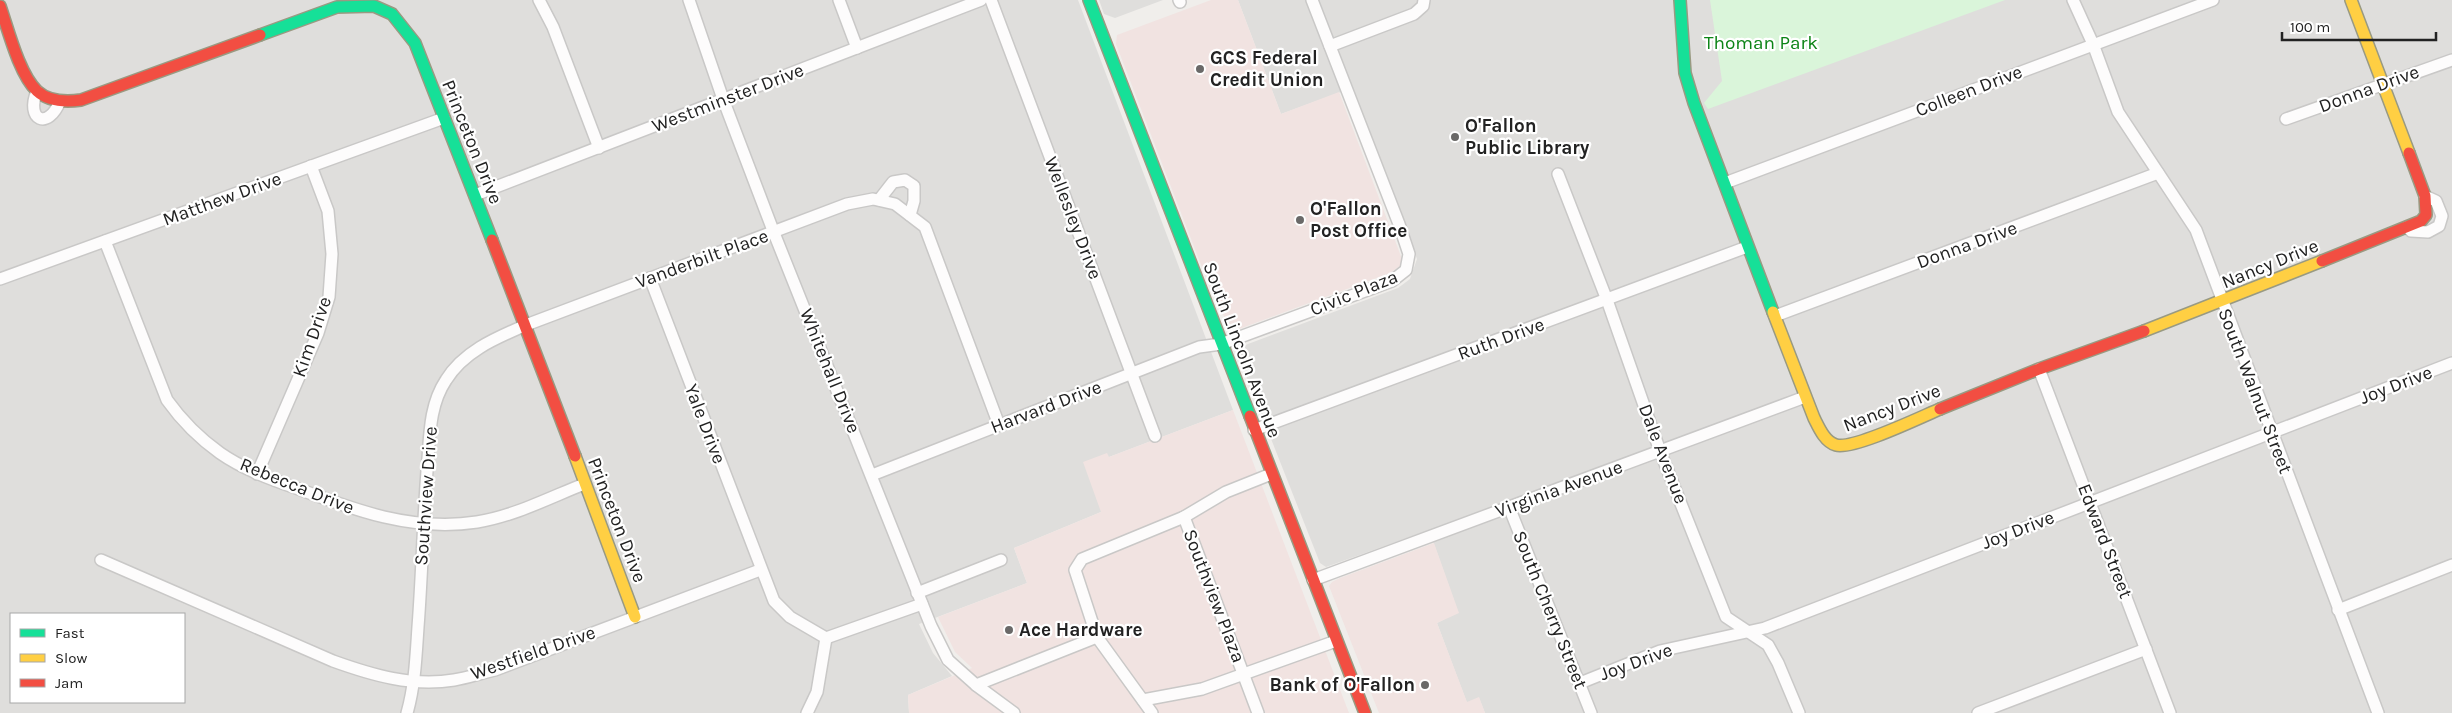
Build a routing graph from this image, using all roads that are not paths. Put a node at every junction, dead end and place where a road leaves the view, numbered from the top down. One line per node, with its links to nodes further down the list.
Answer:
1 (539, 0): 24 (street)
2 (689, 0): 20 (street, Whitehall Drive)
3 (839, 0): 16 (street)
4 (981, 0): 16 (street, Westminster Drive)
5 (990, 0): 46 (street, Wellesley Drive)
6 (1089, 0): 43 (street, South Lincoln Avenue)
7 (1312, 0): 15 (street)
8 (1424, 0): 15 (street)
9 (1680, 0): 28 (street, Nancy Drive)
10 (2072, 0): 14 (street, South Walnut Street)
11 (2213, 0): 14 (street, Colleen Drive)
12 (2351, 0): 18 (street)
13 (0, 6): 19 (street)
14 (2093, 44): 26 (street, South Walnut Street); 28 (street, Colleen Drive)
15 (1330, 46): 43 (street, Civic Plaza)
16 (857, 48): 20 (street, Westminster Drive)
17 (2452, 60): 18 (street, Donna Drive)
18 (2382, 84): 23 (street, Donna Drive); 30 (street)
19 (37, 92): 21 (street); 21 (street)
20 (723, 99): 24 (street, Westminster Drive); 34 (street, Whitehall Drive)
21 (60, 102): 22 (street, Princeton Drive)
22 (444, 118): 25 (street, Matthew Drive); 29 (street, Princeton Drive)
23 (2286, 119)
24 (599, 148): 29 (street, Westminster Drive)
25 (311, 166): 35 (street, Matthew Drive); 53 (street, Kim Drive)
26 (2158, 173): 40 (street, South Walnut Street); 41 (street, Donna Drive)
27 (1558, 174): 39 (street, Dale Avenue)
28 (1725, 183): 36 (street, Nancy Drive)
29 (475, 195): 42 (street, Princeton Drive)
30 (2425, 196): 33 (street, Nancy Drive); 33 (street)
31 (879, 200): 32 (street, Vanderbilt Place); 32 (street); 34 (street, Vanderbilt Place)
32 (910, 215): 48 (street, Vanderbilt Place)
33 (2407, 227): 40 (street, Nancy Drive)
34 (774, 233): 37 (street, Vanderbilt Place); 55 (street, Whitehall Drive)
35 (105, 241): 38 (street, Matthew Drive); 53 (street, Rebecca Drive)
36 (1747, 247): 39 (street, Ruth Drive); 41 (street, Nancy Drive)
37 (650, 278): 42 (street, Vanderbilt Place); 64 (street, Yale Drive)
38 (0, 279)
39 (1607, 300): 49 (street, Ruth Drive); 52 (street, Dale Avenue)
40 (2222, 302): 45 (street, Nancy Drive); 50 (street, South Walnut Street)
41 (1775, 316): 47 (street, Nancy Drive)
42 (526, 325): 56 (street, Princeton Drive); 60 (street, Southview Drive)
43 (1221, 344): 46 (street, Harvard Drive); 49 (street, South Lincoln Avenue)
44 (2452, 363): 50 (street, Joy Drive)
45 (2039, 369): 47 (street, Nancy Drive); 57 (street, Edward Street)
46 (1132, 375): 48 (street, Harvard Drive); 51 (street, Wellesley Drive)
47 (1805, 397): 52 (street, Virginia Avenue)
48 (999, 424): 55 (street, Harvard Drive)
49 (1254, 430): 54 (street, South Lincoln Avenue)
50 (2271, 433): 57 (street, Joy Drive); 68 (street, South Walnut Street)
51 (1155, 436)
52 (1660, 451): 58 (street, Virginia Avenue); 70 (street, Dale Avenue)
53 (257, 474): 60 (street, Rebecca Drive)
54 (1271, 474): 59 (street, Southview Plaza); 65 (street, South Lincoln Avenue)
55 (872, 475): 66 (street, Whitehall Drive)
56 (584, 484): 60 (street, Rebecca Drive); 69 (street, Princeton Drive)
57 (2090, 502): 70 (street, Joy Drive); 74 (street, Edward Street)
58 (1509, 507): 65 (street, Virginia Avenue); 77 (street, South Cherry Street)
59 (1184, 517): 71 (street, Southview Plaza); 75 (street, Southview Plaza)
60 (423, 524): 76 (street, Southview Drive)
61 (101, 560): 76 (street, Westfield Drive)
62 (1001, 560): 66 (street)
63 (2452, 566): 68 (street)
64 (760, 570): 69 (street, Westfield Drive); 72 (street)
65 (1313, 580): 73 (street, South Lincoln Avenue)
66 (917, 593): 67 (street, Whitehall Drive)
67 (922, 604): 72 (street); 78 (street, Whitehall Drive)
68 (2338, 610): 90 (street, South Walnut Street)
69 (635, 617): 76 (street, Westfield Drive)
70 (1748, 631): 77 (street, Joy Drive); 87 (street, Dale Avenue)
71 (1097, 637): 78 (street); 79 (street, Southview Plaza)
72 (826, 638): 81 (street)
73 (1336, 641): 75 (street, Southview Plaza); 85 (street, South Lincoln Avenue)
74 (2146, 650): 88 (street); 89 (street, Edward Street)
75 (1244, 674): 79 (street, Southview Plaza); 84 (street, Southview Plaza)
76 (413, 683): 80 (street, Southview Drive)
77 (1580, 683): 86 (street, South Cherry Street)
78 (976, 685): 82 (street, Whitehall Drive)
79 (1143, 700): 83 (street, Southview Plaza)
80 (407, 713)
81 (807, 713)
82 (1014, 713)
83 (1152, 713)
84 (1258, 713)
85 (1365, 713)
86 (1591, 713)
87 (1799, 713)
88 (1978, 713)
89 (2170, 713)
90 (2378, 713)

